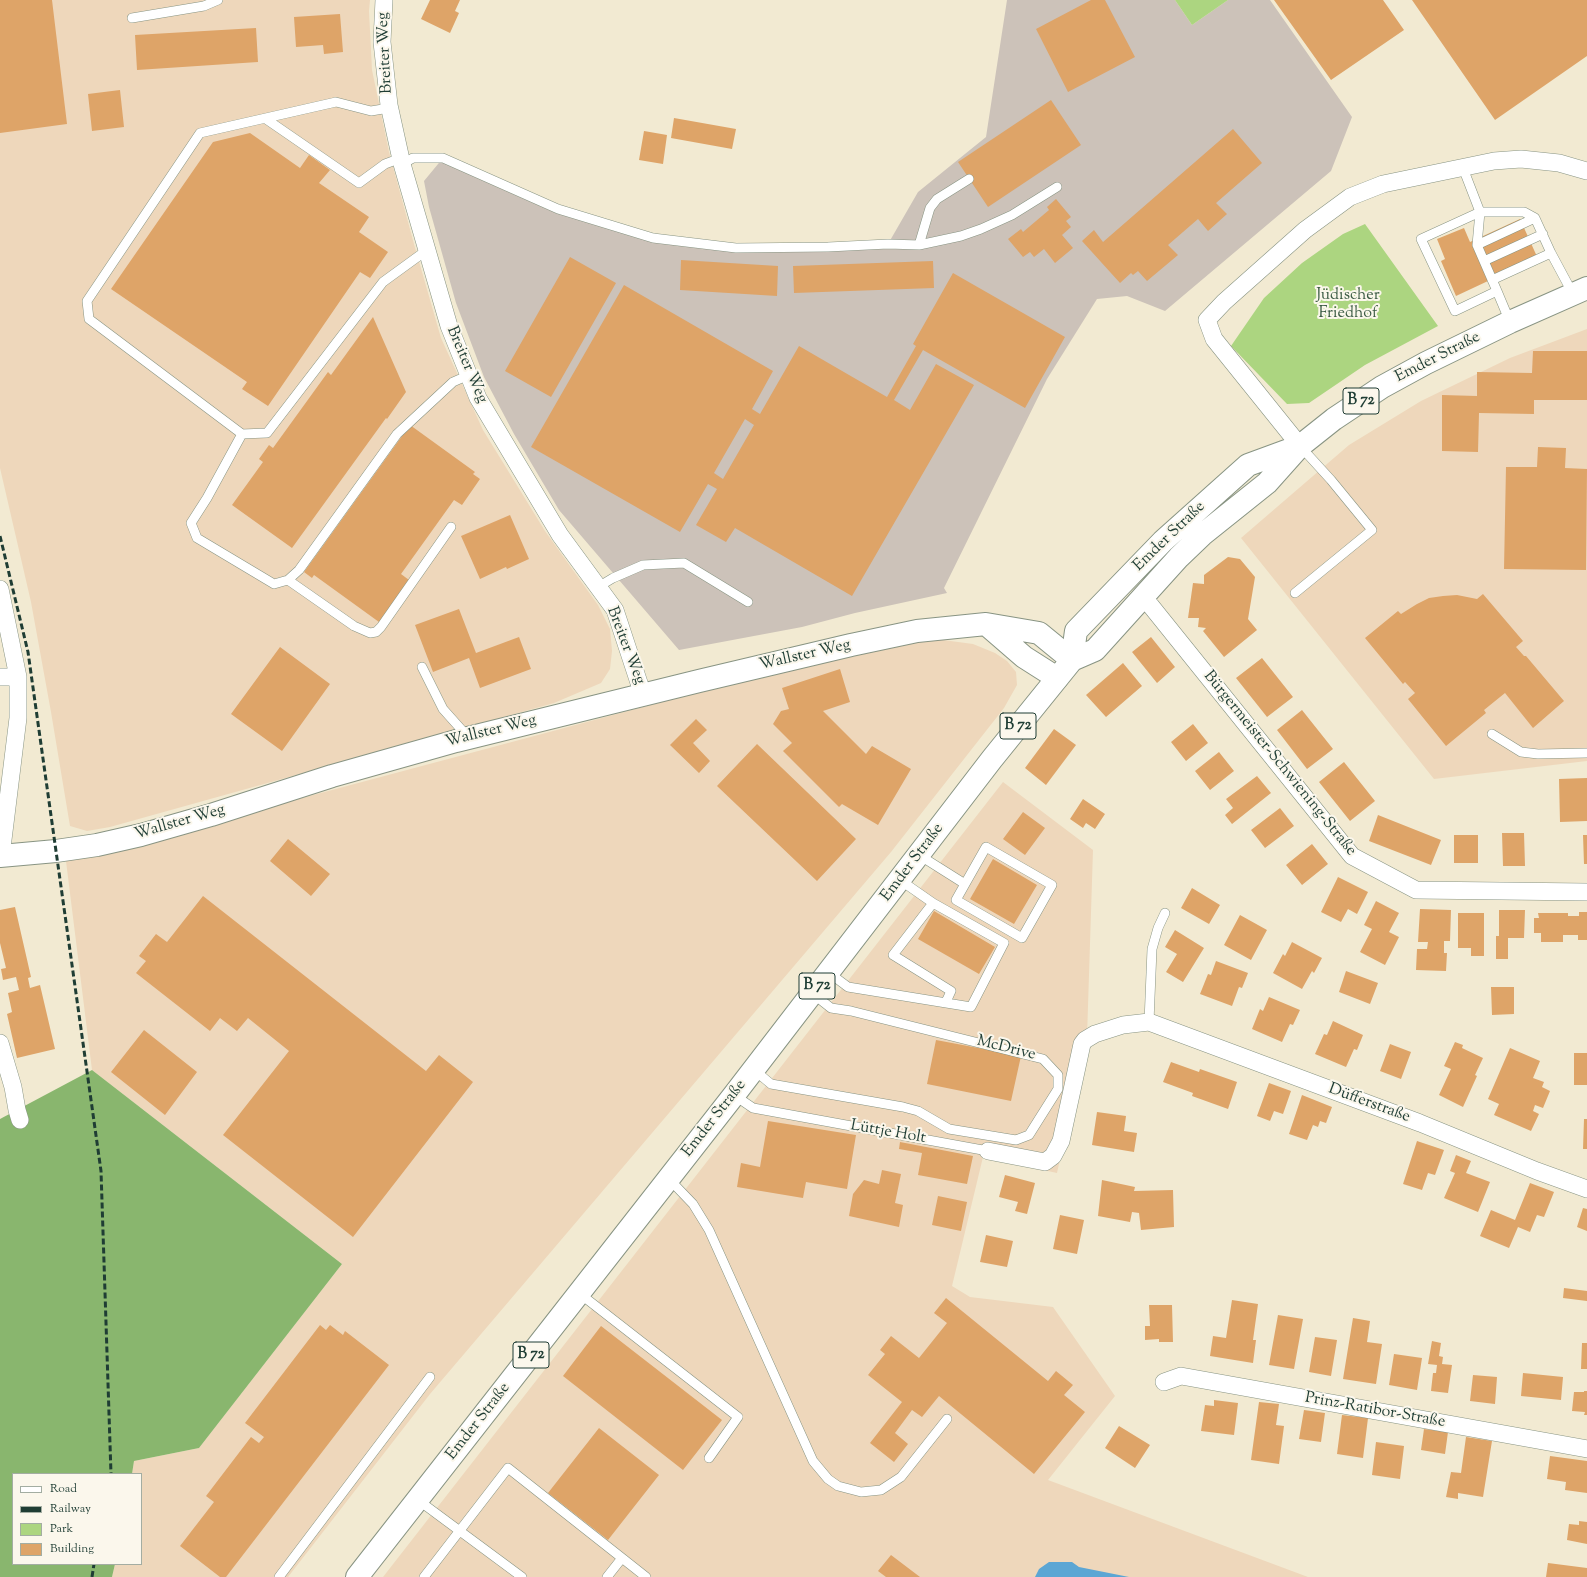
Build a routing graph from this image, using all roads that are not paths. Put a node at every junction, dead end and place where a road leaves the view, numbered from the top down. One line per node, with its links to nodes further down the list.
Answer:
1 (218, 0): 3 (lane)
2 (384, 0): 4 (street, Breiter Weg)
3 (132, 18)
4 (390, 108): 5 (lane); 6 (street, Breiter Weg)
5 (266, 119): 6 (lane); 24 (lane)
6 (402, 161): 14 (lane); 16 (street, Breiter Weg)
7 (1463, 168): 8 (street); 11 (lane); 25 (street)
8 (1587, 171)
9 (969, 179): 14 (lane)
10 (1057, 187): 14 (lane)
11 (1480, 212): 12 (lane); 15 (lane); 20 (lane)
12 (1535, 218): 13 (lane); 15 (lane)
13 (1543, 234): 17 (lane); 18 (lane)
14 (919, 244)
15 (1477, 245): 18 (lane)
16 (427, 250): 23 (street, Breiter Weg); 24 (lane)
17 (1551, 252): 19 (lane); 21 (lane)
18 (1484, 261): 19 (lane)
19 (1492, 280): 20 (lane)
20 (1497, 291): 22 (lane)
21 (1580, 291): 22 (main road, Emder Straße / B 72)
22 (1510, 322): 25 (main road, Emder Straße / B 72)
23 (468, 375): 27 (lane); 28 (street, Breiter Weg)
24 (242, 434): 27 (lane)
25 (1300, 446): 30 (lane); 31 (main road, Emder Straße / B 72); 34 (main road, Emder Straße / B 72)
26 (451, 527): 27 (lane)
27 (288, 580)
28 (598, 588): 32 (lane); 39 (street, Breiter Weg)
29 (0, 589): 37 (street)
30 (1295, 593)
31 (1142, 598): 34 (main road, Emder Straße / B 72); 47 (street, Bürgermeister-Schwiening-Straße)
32 (748, 602)
33 (986, 624): 34 (main road, Wallster Weg); 38 (main road); 39 (main road, Wallster Weg)
34 (1072, 660): 38 (main road, Emder Straße / B 72)
35 (422, 667): 41 (lane)
36 (0, 677): 37 (street)
37 (18, 677): 44 (street)
38 (1057, 678): 43 (main road, Emder Straße / B 72)
39 (643, 695): 41 (main road, Wallster Weg)
40 (1492, 734): 42 (lane)
41 (469, 737): 44 (main road, Wallster Weg)
42 (1587, 753)
43 (919, 855): 45 (main road, Emder Straße / B 72); 46 (lane)
44 (1, 856)
45 (900, 880): 48 (lane); 50 (main road, Emder Straße / B 72)
46 (965, 884): 46 (lane)
47 (1587, 892)
48 (932, 903): 52 (lane); 52 (lane)
49 (1165, 913): 53 (lane)
50 (828, 972): 51 (main road, Emder Straße / B 72); 52 (lane)
51 (812, 993): 55 (main road, Emder Straße / B 72); 55 (lane, McDrive)
52 (946, 1002)
53 (1149, 1022): 58 (street, Lüttje Holt); 60 (street, Düfferstraße)
54 (0, 1043): 57 (street)
55 (753, 1069): 56 (main road, Emder Straße / B 72)
56 (734, 1095): 58 (lane, Lüttje Holt); 59 (main road, Emder Straße / B 72)
57 (20, 1120)
58 (988, 1151)
59 (668, 1178): 61 (main road, Emder Straße / B 72); 64 (lane)
60 (1587, 1189)
61 (578, 1293): 66 (lane); 67 (main road, Emder Straße / B 72)
62 (430, 1377): 70 (lane)
63 (1164, 1382): 65 (street, Prinz-Ratibor-Straße)
64 (947, 1419)
65 (1587, 1449)
66 (709, 1458)
67 (418, 1500): 68 (lane); 71 (main road, Emder Straße / B 72)
68 (460, 1530): 69 (lane); 72 (lane); 73 (lane)
69 (622, 1558): 74 (lane); 75 (lane)
70 (279, 1577)
71 (357, 1577)
72 (424, 1577)
73 (522, 1577)
74 (607, 1577)
75 (646, 1577)

